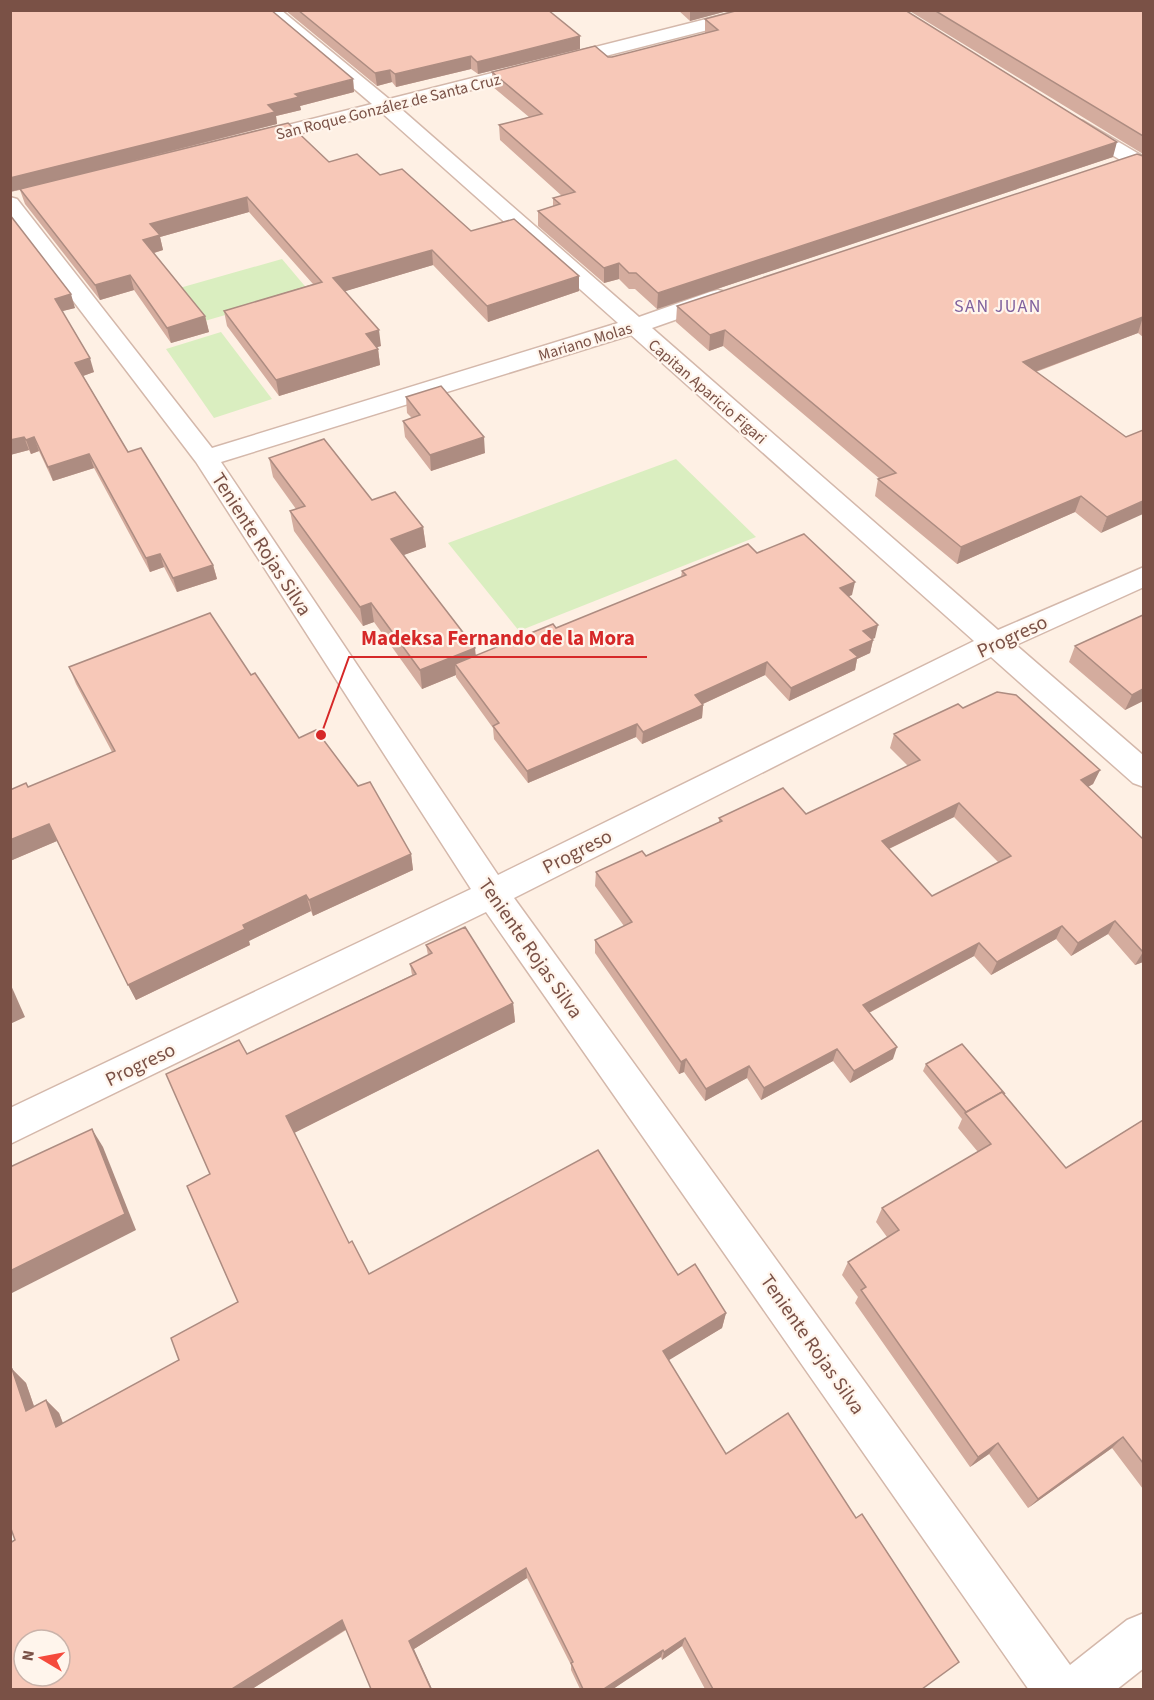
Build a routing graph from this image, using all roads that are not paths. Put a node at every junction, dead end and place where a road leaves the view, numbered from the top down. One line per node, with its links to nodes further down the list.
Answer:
1 (270, 10): 3 (street, Capitan Aparicio Figari)
2 (765, 10): 3 (street, San Roque González de Santa Cruz)
3 (386, 106): 5 (street, San Roque González de Santa Cruz); 10 (street, Capitan Aparicio Figari)
4 (1062, 116): 6 (street)
5 (238, 143)
6 (1138, 163): 7 (street)
7 (1111, 167)
8 (18, 199): 11 (street, Teniente Rojas Silva)
9 (741, 289): 10 (street, Mariano Molas)
10 (634, 326): 11 (street, Mariano Molas); 13 (street, Capitan Aparicio Figari)
11 (206, 458): 15 (street, Teniente Rojas Silva)
12 (1143, 576): 13 (street, Progreso)
13 (995, 643): 14 (street, Capitan Aparicio Figari); 15 (street, Progreso)
14 (1143, 775)
15 (492, 894): 16 (street, Progreso); 18 (street, Teniente Rojas Silva)
16 (10, 1127)
17 (1143, 1637): 19 (street)
18 (1059, 1689)
19 (1077, 1689)

